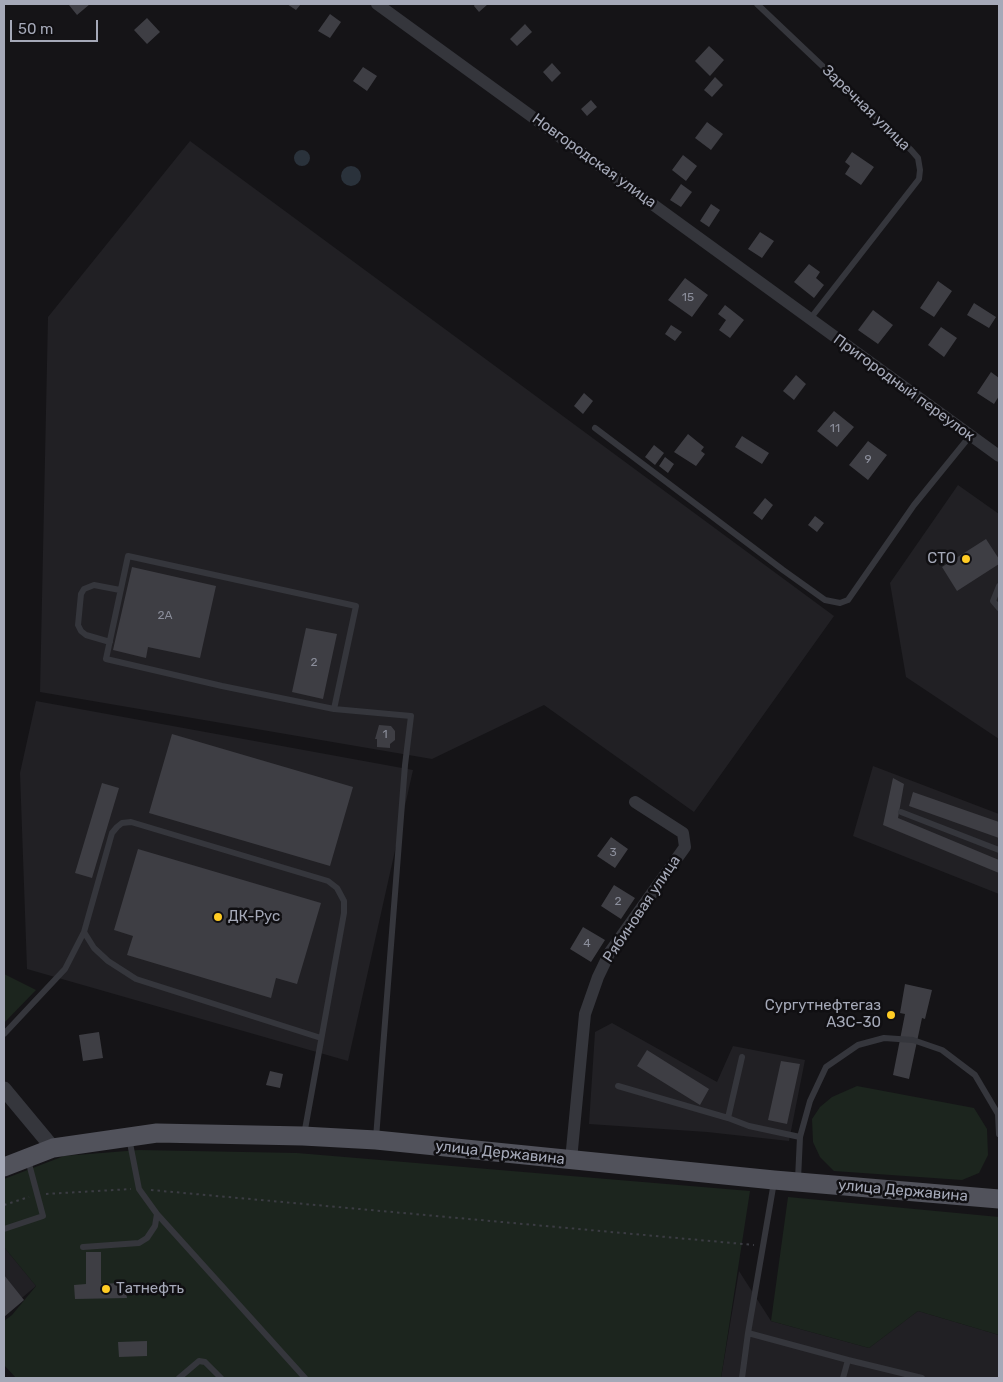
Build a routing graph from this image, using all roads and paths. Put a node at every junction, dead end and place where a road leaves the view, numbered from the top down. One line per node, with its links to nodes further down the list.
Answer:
1 (377, 4): 3 (street, Новгородская улица)
2 (757, 4): 3 (lane, Заречная улица)
3 (810, 319): 5 (street, Пригородный переулок)
4 (595, 428): 5 (lane)
5 (970, 436): 6 (street, Пригородный переулок)
6 (999, 456)
7 (999, 586): 9 (lane)
8 (120, 590): 10 (lane); 10 (lane); 11 (lane)
9 (999, 608)
10 (110, 642): 11 (lane)
11 (334, 709): 26 (lane)
12 (635, 802): 29 (street, Рябиновая улица)
13 (901, 812): 14 (lane)
14 (999, 850)
15 (84, 932): 16 (lane); 17 (lane); 17 (lane)
16 (4, 1034)
17 (321, 1038): 23 (lane)
18 (742, 1057): 21 (lane)
19 (618, 1086): 21 (lane)
20 (4, 1089): 27 (street)
21 (728, 1118): 25 (lane)
22 (999, 1134): 25 (lane)
23 (303, 1136): 24 (main road, улица Державина); 26 (main road, улица Державина)
24 (129, 1137): 27 (main road, улица Державина); 33 (lane)
25 (800, 1137): 32 (lane)
26 (376, 1140): 29 (main road, улица Державина)
27 (53, 1148): 28 (main road, улица Державина)
28 (27, 1158): 30 (main road, улица Державина); 37 (lane)
29 (571, 1160): 31 (main road, улица Державина)
30 (4, 1167)
31 (774, 1180): 32 (main road, улица Державина); 38 (lane)
32 (798, 1182): 35 (main road, улица Державина)
33 (139, 1189): 34 (path); 36 (lane); 38 (path)
34 (57, 1194)
35 (999, 1199)
36 (157, 1214): 39 (lane); 44 (lane)
37 (4, 1229)
38 (764, 1246): 40 (lane)
39 (83, 1247)
40 (748, 1333): 41 (lane); 45 (lane)
41 (848, 1360): 46 (lane); 47 (lane)
42 (179, 1378): 43 (lane)
43 (221, 1378)
44 (305, 1378)
45 (742, 1378)
46 (843, 1378)
47 (922, 1378)

